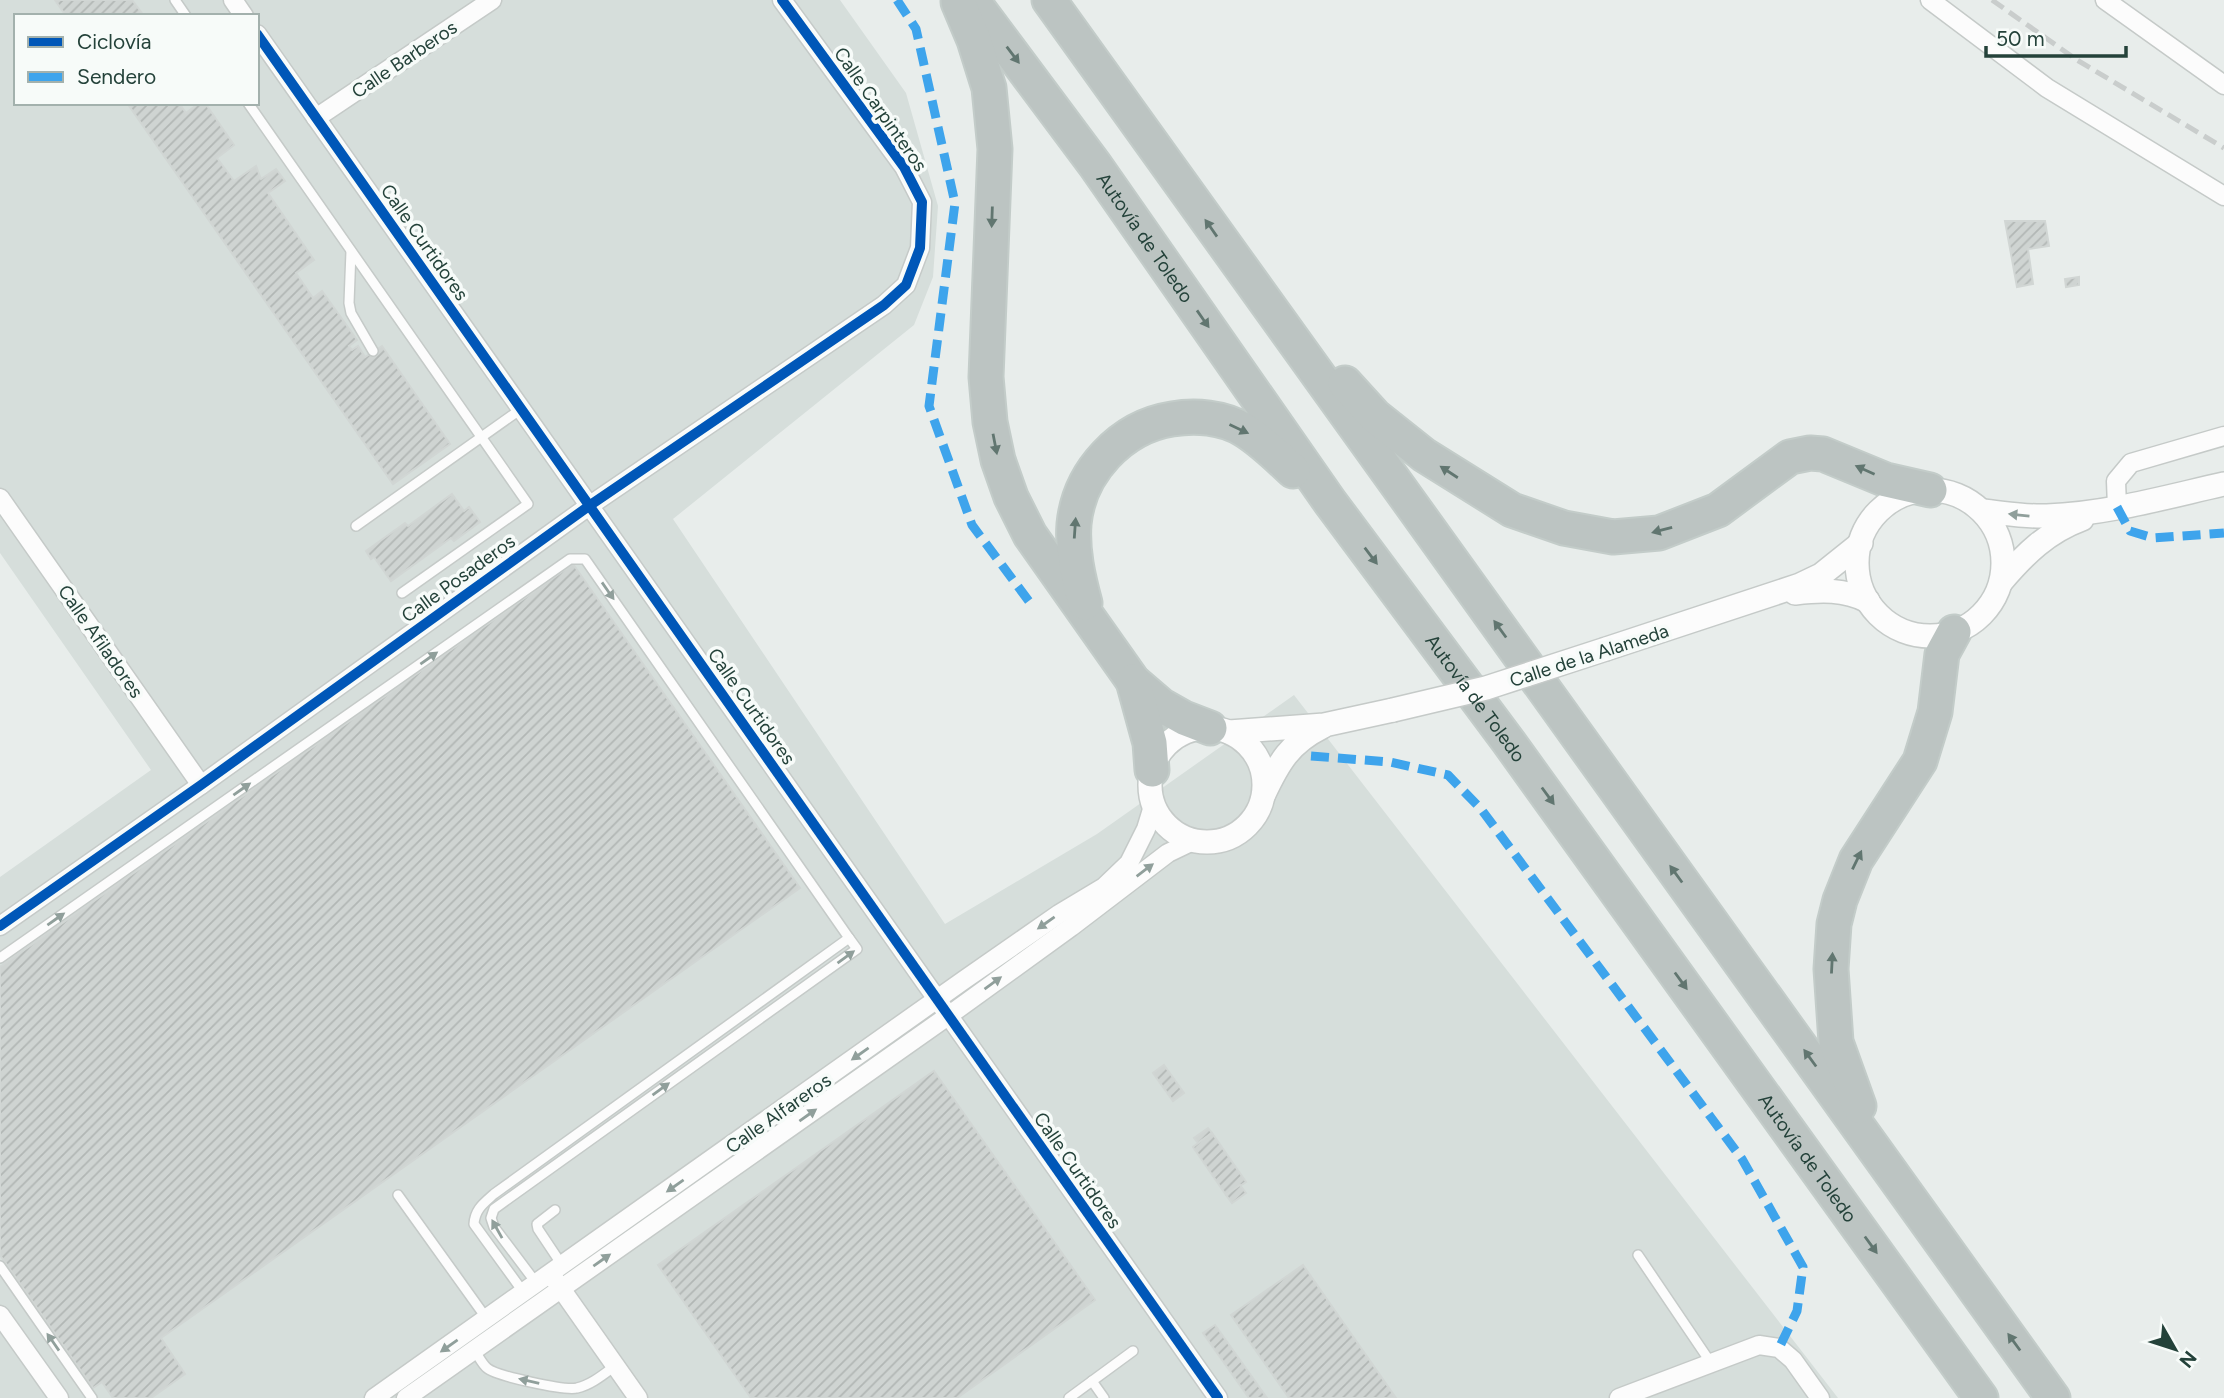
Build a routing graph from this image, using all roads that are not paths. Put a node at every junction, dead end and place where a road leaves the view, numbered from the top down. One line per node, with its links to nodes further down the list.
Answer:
1 (492, 0): 11 (street, Calle Barberos)
2 (782, 0): 13 (street, Calle Carpinteros)
3 (957, 0): 33 (highway, one-way to 33)
4 (972, 0): 23 (highway, Autovía de Toledo, one-way to 23)
5 (1049, 0): 15 (highway, one-way to 5)
6 (1930, 0): 12 (street)
7 (2105, 0): 9 (street)
8 (259, 37): 11 (street, Calle Curtidores)
9 (2224, 85)
10 (249, 105): 14 (lane)
11 (316, 118): 17 (street, Calle Curtidores)
12 (2224, 196)
13 (920, 248): 24 (street, Calle Posaderos)
14 (351, 250): 16 (lane); 19 (lane)
15 (1279, 324): 21 (highway, one-way to 15); 48 (highway, one-way to 15)
16 (373, 351)
17 (521, 409): 19 (lane); 24 (street, Calle Curtidores)
18 (2224, 436): 25 (street)
19 (482, 437): 27 (lane); 30 (lane)
20 (2224, 484): 25 (street, Calle de la Alameda)
21 (1930, 490): 26 (street, Calle de la Alameda); 28 (street, Calle de la Alameda)
22 (0, 498): 39 (street, Calle Afiladores)
23 (1330, 502): 33 (highway, one-way to 23); 71 (highway, Autovía de Toledo, one-way to 71)
24 (589, 506): 39 (street, Calle Posaderos); 46 (street, Calle Curtidores)
25 (2111, 509): 26 (street, Calle de la Alameda, one-way to 26); 29 (street, Calle de la Alameda)
26 (1982, 511): 29 (street, Calle de la Alameda)
27 (356, 526)
28 (1861, 542): 31 (street, Calle de la Alameda); 32 (street, Calle de la Alameda)
29 (2001, 582): 34 (street, Calle de la Alameda)
30 (402, 593)
31 (1770, 596): 32 (street, Calle de la Alameda); 36 (street, Calle de la Alameda, bridge)
32 (1868, 601): 34 (street, Calle de la Alameda)
33 (1090, 619): 35 (highway)
34 (1954, 632): 48 (highway, one-way to 34)
35 (1133, 681): 37 (highway); 38 (highway)
36 (1324, 725): 37 (street, Calle de la Alameda); 40 (street, Calle de la Alameda)
37 (1219, 730): 38 (street); 40 (street)
38 (1152, 770): 41 (street)
39 (201, 785): 43 (street, Calle Posaderos)
40 (1264, 795): 42 (street)
41 (1153, 806): 42 (street); 46 (street, Calle Alfareros, one-way to 46)
42 (1193, 841): 47 (street, Calle Alfareros, one-way to 42)
43 (0, 926)
44 (849, 938): 45 (lane, one-way to 44); 53 (lane, one-way to 44); 53 (lane)
45 (0, 958)
46 (937, 999): 47 (street, Calle Curtidores); 53 (street, Calle Alfareros, one-way to 53)
47 (948, 1016): 53 (street, Calle Alfareros, one-way to 47); 61 (street, Calle Curtidores)
48 (1878, 1153): 72 (highway, one-way to 48)
49 (398, 1195): 55 (lane)
50 (555, 1210): 53 (lane)
51 (1638, 1255): 58 (lane)
52 (0, 1266): 63 (lane, one-way to 52)
53 (547, 1281): 55 (street, Calle Alfareros); 56 (street, Calle Alfareros); 59 (street)
54 (0, 1315): 62 (street)
55 (487, 1319): 64 (street, Calle Alfareros, one-way to 64)
56 (474, 1350): 59 (lane, one-way to 56); 65 (street, Calle Alfareros)
57 (1133, 1351): 60 (lane)
58 (1711, 1363): 69 (street); 70 (street)
59 (615, 1366): 66 (street)
60 (1092, 1381): 67 (lane); 68 (lane)
61 (1212, 1396)
62 (58, 1398)
63 (92, 1398)
64 (374, 1398)
65 (406, 1398)
66 (638, 1398)
67 (1069, 1398)
68 (1104, 1398)
69 (1619, 1398)
70 (1821, 1398)
71 (1981, 1398)
72 (2053, 1398)

